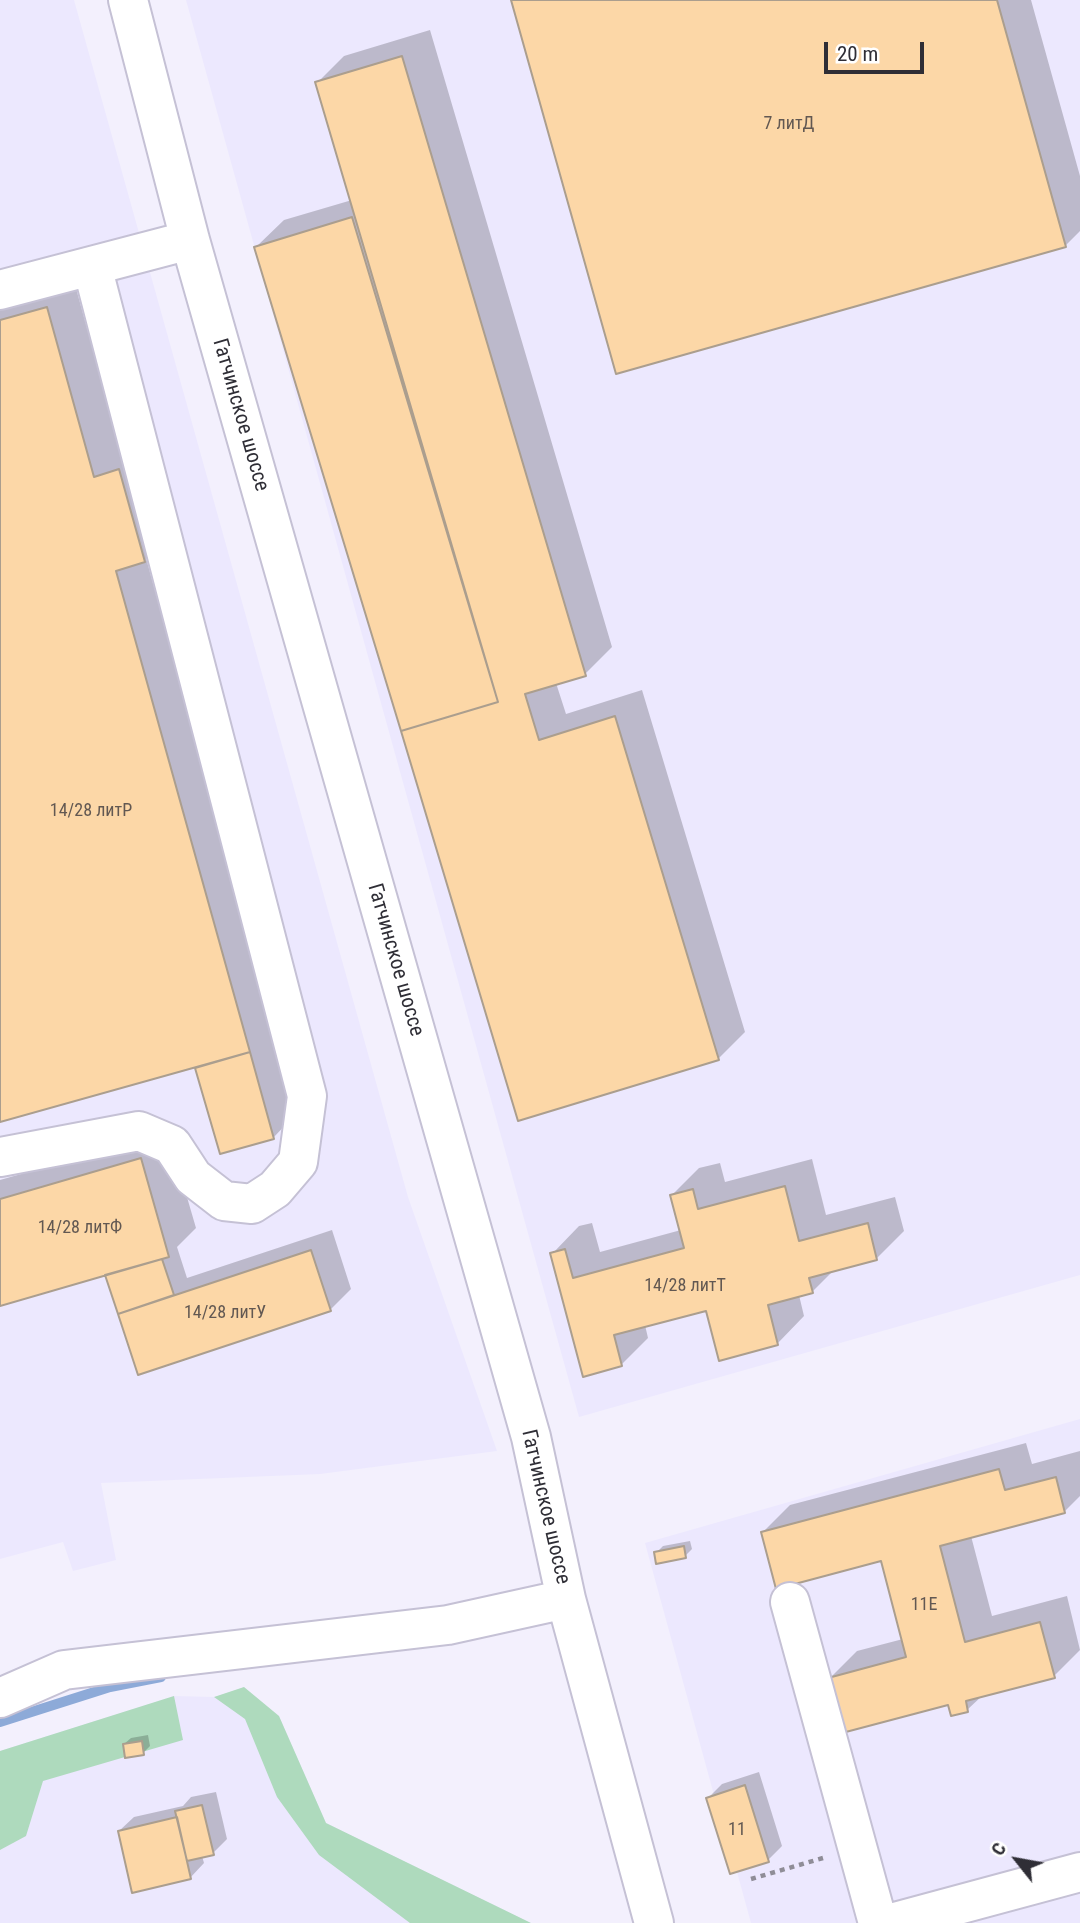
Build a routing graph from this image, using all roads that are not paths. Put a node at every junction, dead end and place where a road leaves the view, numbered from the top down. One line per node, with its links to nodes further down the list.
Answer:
1 (128, 0): 2 (street, Гатчинское шоссе)
2 (190, 240): 3 (street); 6 (street, Гатчинское шоссе)
3 (92, 266): 4 (street); 5 (street)
4 (0, 290)
5 (0, 1157)
6 (566, 1599): 8 (street); 11 (street, Гатчинское шоссе)
7 (790, 1602): 12 (street)
8 (0, 1698)
9 (1080, 1872): 10 (street)
10 (930, 1918): 13 (street)
11 (654, 1923)
12 (878, 1923)
13 (891, 1923)

